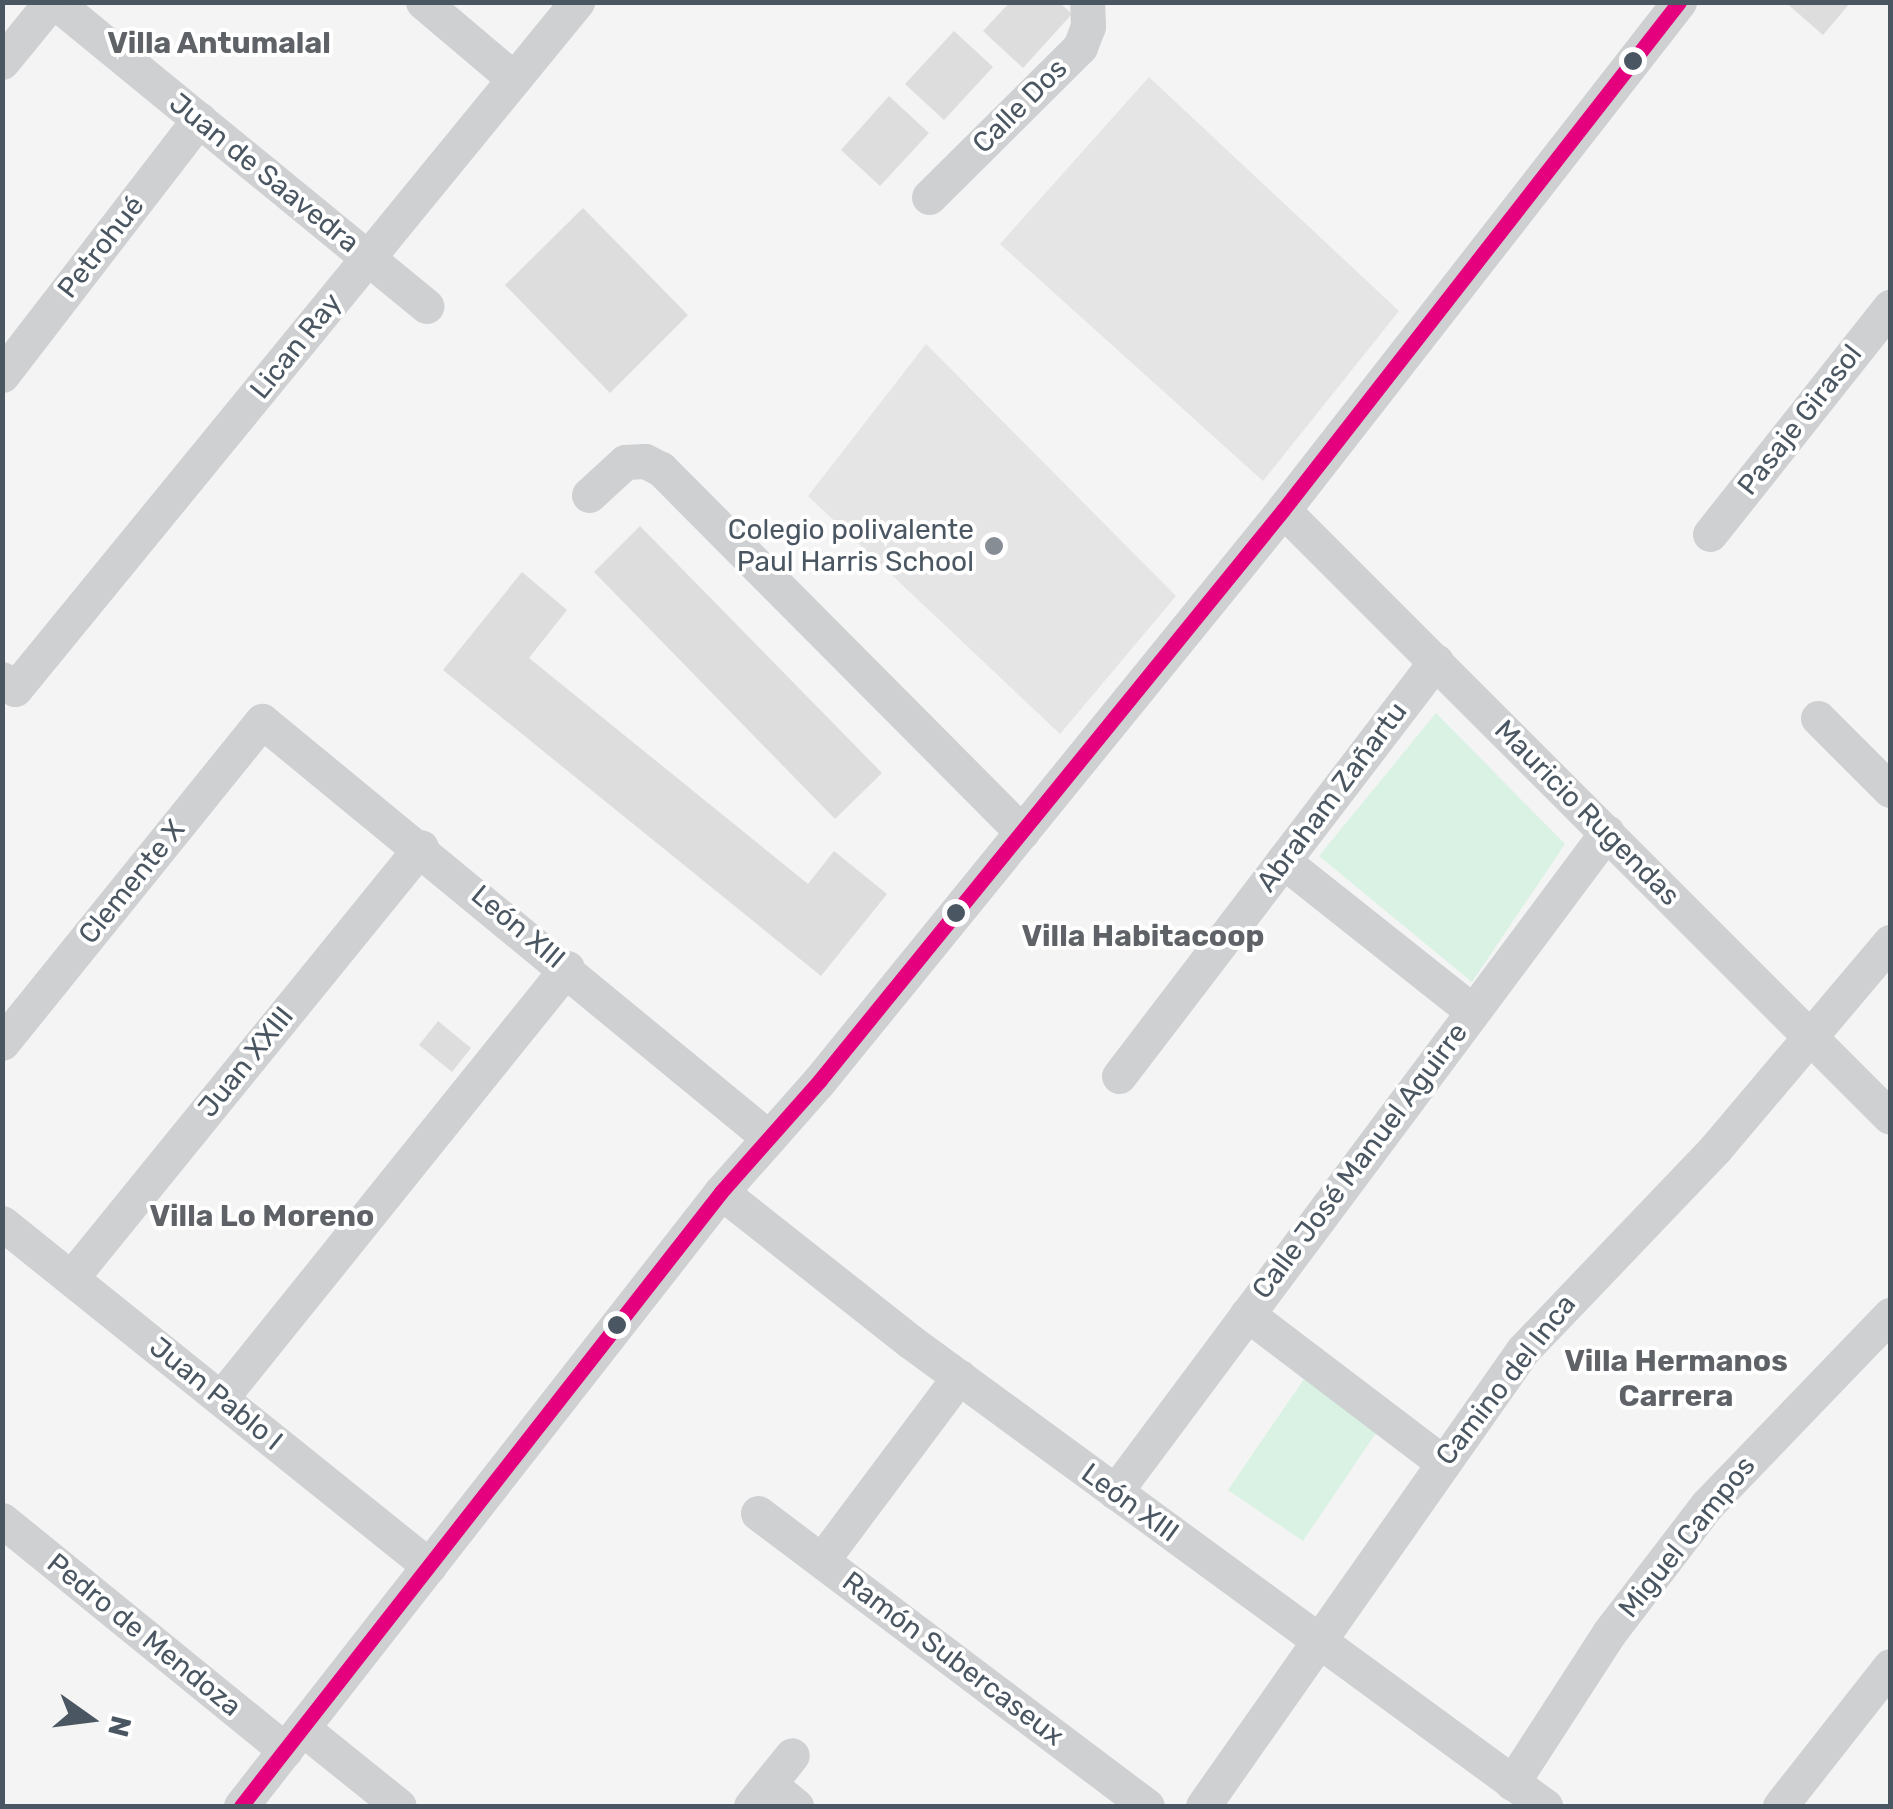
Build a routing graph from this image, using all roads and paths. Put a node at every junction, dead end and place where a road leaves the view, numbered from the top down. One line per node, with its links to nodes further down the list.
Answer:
1 (53, 2): 6 (street); 8 (street, Juan de Saavedra)
2 (422, 2): 7 (street)
3 (577, 2): 7 (street, Lican Ray)
4 (1087, 2): 9 (street, Calle Dos)
5 (1679, 2): 15 (street)
6 (2, 62)
7 (514, 80): 10 (street, Lican Ray)
8 (199, 120): 10 (street, Juan de Saavedra); 13 (street, Petrohué)
9 (928, 198)
10 (368, 258): 11 (street, Juan de Saavedra); 18 (street, Lican Ray)
11 (427, 306)
12 (1890, 307): 16 (street, Pasaje Girasol)
13 (2, 375)
14 (590, 495): 22 (street)
15 (1283, 510): 17 (street, Mauricio Rugendas); 22 (street)
16 (1710, 534)
17 (1436, 661): 23 (street, Mauricio Rugendas); 25 (street, Abraham Zañartu)
18 (9, 684)
19 (1818, 718): 21 (street)
20 (262, 721): 24 (street, León XIII); 30 (street, Clemente X)
21 (1890, 790)
22 (1022, 832): 33 (street)
23 (1607, 832): 28 (street, Calle José Manuel Aguirre); 29 (street, Mauricio Rugendas)
24 (420, 847): 27 (street, León XIII); 36 (street, Juan XXIII)
25 (1282, 862): 28 (street); 31 (street, Abraham Zañartu)
26 (1890, 942): 29 (street, Camino del Inca)
27 (567, 968): 33 (street, León XIII); 40 (street)
28 (1472, 1011): 37 (street, Calle José Manuel Aguirre)
29 (1810, 1039): 32 (street, Mauricio Rugendas); 41 (street, Camino del Inca)
30 (2, 1043)
31 (1119, 1076)
32 (1890, 1117)
33 (769, 1138): 34 (street)
34 (721, 1192): 39 (street, León XIII); 46 (street)
35 (2, 1223): 36 (street, Juan Pablo I)
36 (70, 1278): 40 (street, Juan Pablo I)
37 (1247, 1314): 41 (street); 42 (street, Calle José Manuel Aguirre)
38 (1890, 1315): 51 (street, Miguel Campos)
39 (959, 1377): 42 (street, León XIII); 45 (street)
40 (221, 1398): 46 (street, Juan Pablo I)
41 (1441, 1461): 47 (street, Camino del Inca)
42 (1115, 1492): 47 (street, León XIII)
43 (758, 1513): 45 (street, Ramón Subercaseux)
44 (2, 1520): 49 (street, Pedro de Mendoza)
45 (822, 1560): 56 (street, Ramón Subercaseux)
46 (429, 1566): 49 (street)
47 (1318, 1640): 51 (street, León XIII); 57 (street, Camino del Inca)
48 (1890, 1666): 59 (street)
49 (293, 1740): 53 (street); 54 (street, Pedro de Mendoza)
50 (792, 1755): 52 (street)
51 (1512, 1782): 58 (street, León XIII)
52 (760, 1795): 55 (street)
53 (241, 1806)
54 (399, 1806)
55 (796, 1806)
56 (1147, 1806)
57 (1203, 1806)
58 (1545, 1806)
59 (1780, 1806)

